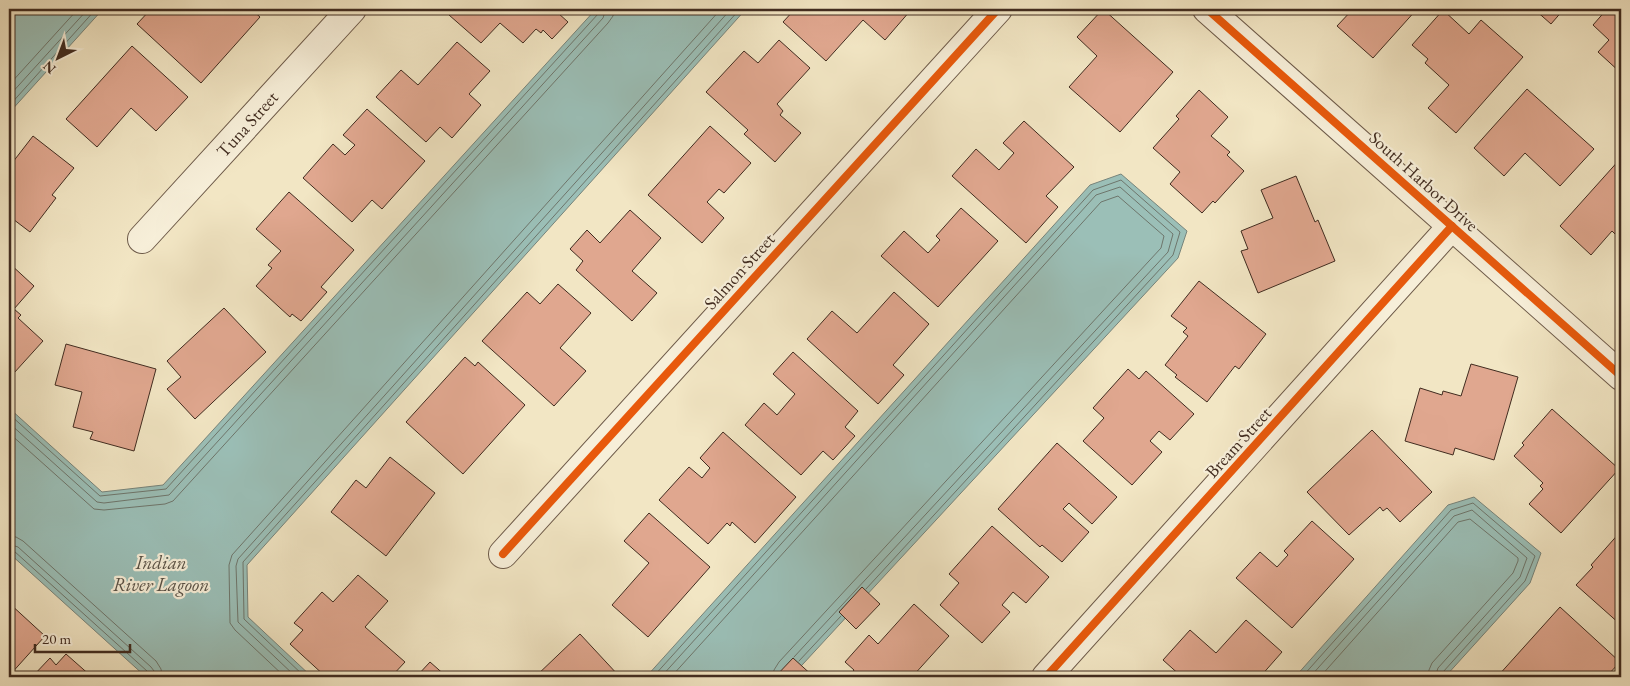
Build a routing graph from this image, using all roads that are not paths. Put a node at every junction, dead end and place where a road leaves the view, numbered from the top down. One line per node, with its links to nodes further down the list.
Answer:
1 (352, 9): 5 (street, Tuna Street)
2 (998, 9): 7 (street, Salmon Street)
3 (1207, 9): 4 (street, South Harbor Drive)
4 (1452, 226): 6 (street, South Harbor Drive); 8 (street, Bream Street)
5 (142, 239)
6 (1621, 376)
7 (503, 554)
8 (1046, 677)

